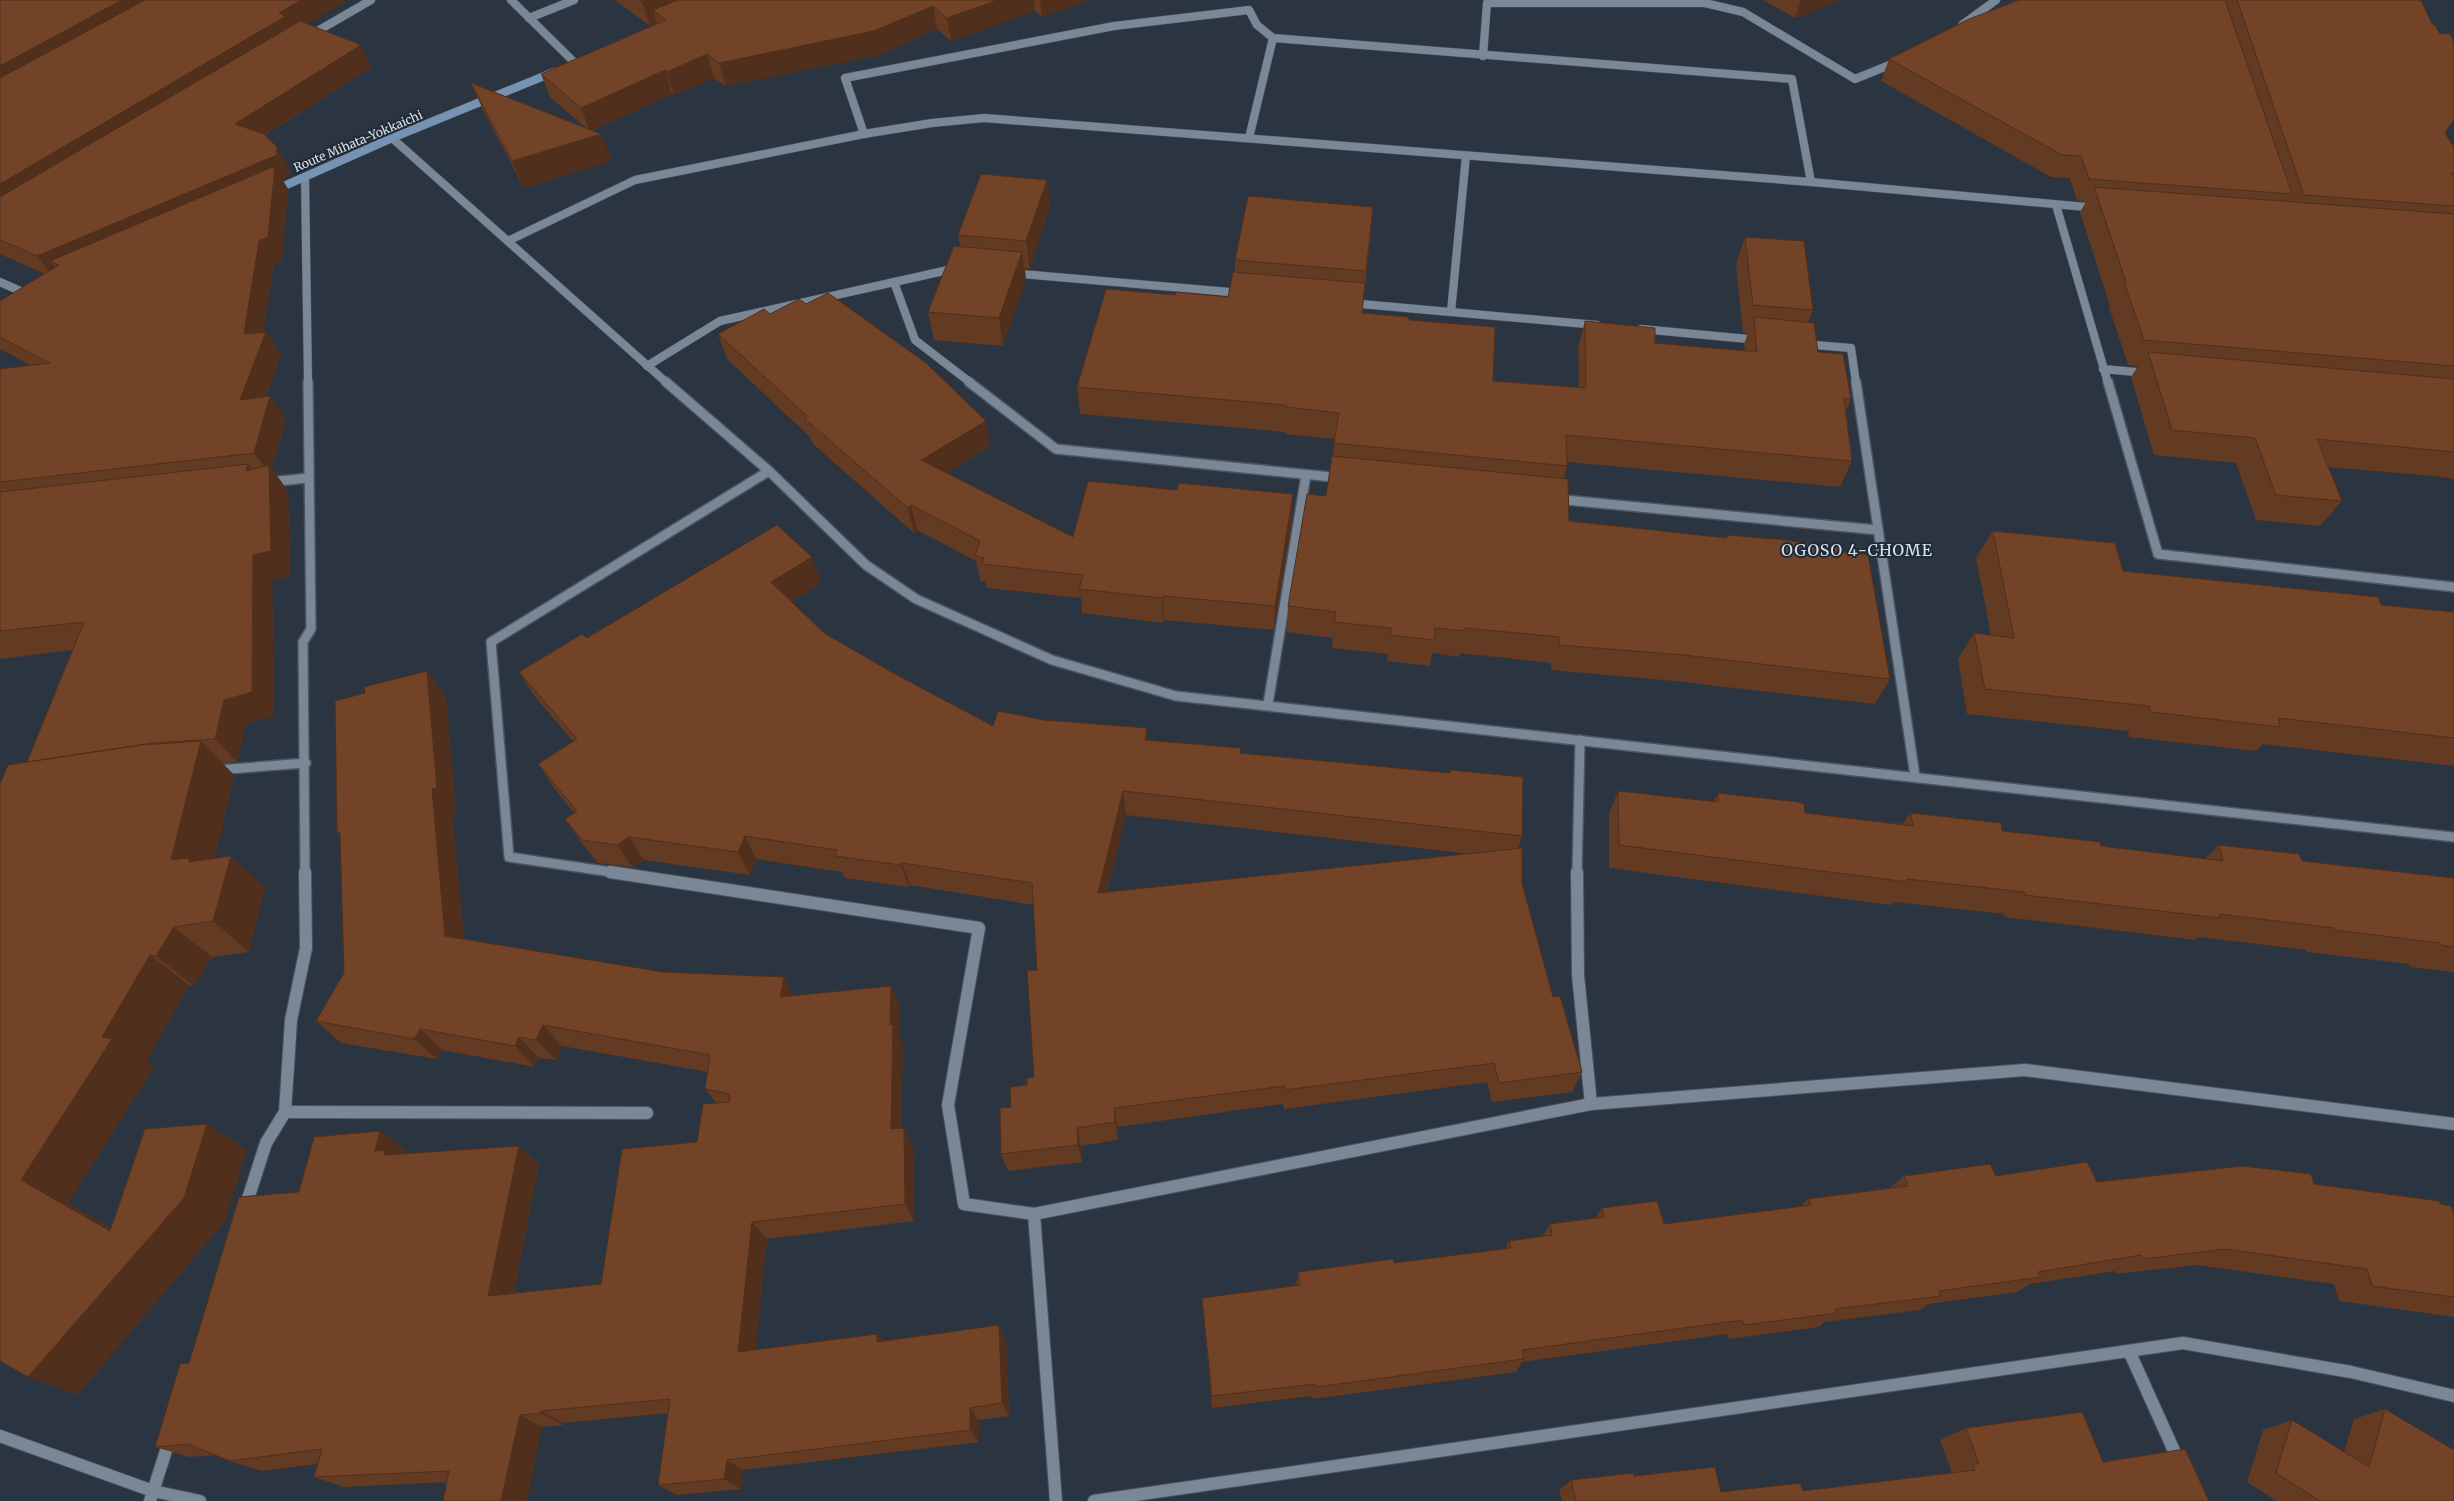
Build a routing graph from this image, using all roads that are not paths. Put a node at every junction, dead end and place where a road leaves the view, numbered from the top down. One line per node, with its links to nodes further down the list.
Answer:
1 (371, 0): 9 (street)
2 (511, 0): 6 (street)
3 (574, 0): 6 (street)
4 (1996, 0): 7 (street)
5 (1486, 2): 10 (street); 11 (street)
6 (529, 18): 13 (street)
7 (1956, 29)
8 (1273, 38): 10 (street); 14 (street); 16 (street)
9 (303, 40)
10 (1483, 56): 19 (street)
11 (1905, 59)
12 (584, 60): 13 (main road, Route Mihata-Yokkaichi)
13 (575, 64): 15 (main road, Route Mihata-Yokkaichi)
14 (864, 134): 16 (street); 23 (street)
15 (392, 138): 18 (main road, Route Mihata-Yokkaichi); 23 (street)
16 (1249, 138): 17 (street)
17 (1466, 156): 19 (street); 33 (street)
18 (305, 177): 20 (main road, Route Mihata-Yokkaichi); 43 (street)
19 (1811, 182): 21 (street)
20 (269, 192)
21 (2056, 205): 22 (street); 39 (street)
22 (2106, 208)
23 (508, 241): 38 (street)
24 (968, 269): 27 (street)
25 (997, 272): 30 (street)
26 (0, 282): 29 (street)
27 (894, 282): 38 (street); 42 (street)
28 (36, 290): 29 (main road)
29 (27, 294): 31 (main road)
30 (1254, 295)
31 (18, 298)
32 (1343, 303): 33 (street)
33 (1451, 312): 34 (street)
34 (1607, 326)
35 (1627, 328): 36 (street)
36 (1773, 341)
37 (1793, 343): 47 (street)
38 (647, 366): 41 (street)
39 (2103, 369): 40 (street); 48 (street)
40 (2152, 373)
41 (769, 471): 49 (street); 59 (street)
42 (1306, 475): 44 (street); 49 (street)
43 (308, 478): 45 (street); 51 (street)
44 (1355, 480)
45 (260, 483)
46 (1542, 498): 47 (street)
47 (1878, 530): 53 (street)
48 (2454, 587)
49 (1268, 704): 50 (street)
50 (1580, 740): 53 (street); 55 (street)
51 (306, 763): 52 (street); 56 (street)
52 (207, 771)
53 (1915, 776): 54 (street)
54 (2454, 837)
55 (1591, 1104): 58 (street); 59 (street)
56 (285, 1112): 57 (street); 60 (street)
57 (647, 1113)
58 (2454, 1124)
59 (1034, 1214): 68 (street)
60 (242, 1218)
61 (2129, 1351): 62 (street); 65 (street); 69 (street)
62 (2454, 1396)
63 (175, 1425): 66 (street)
64 (1, 1439): 66 (street)
65 (2184, 1474)
66 (152, 1496): 67 (street)
67 (200, 1501)
68 (1056, 1501)
69 (1094, 1501)

